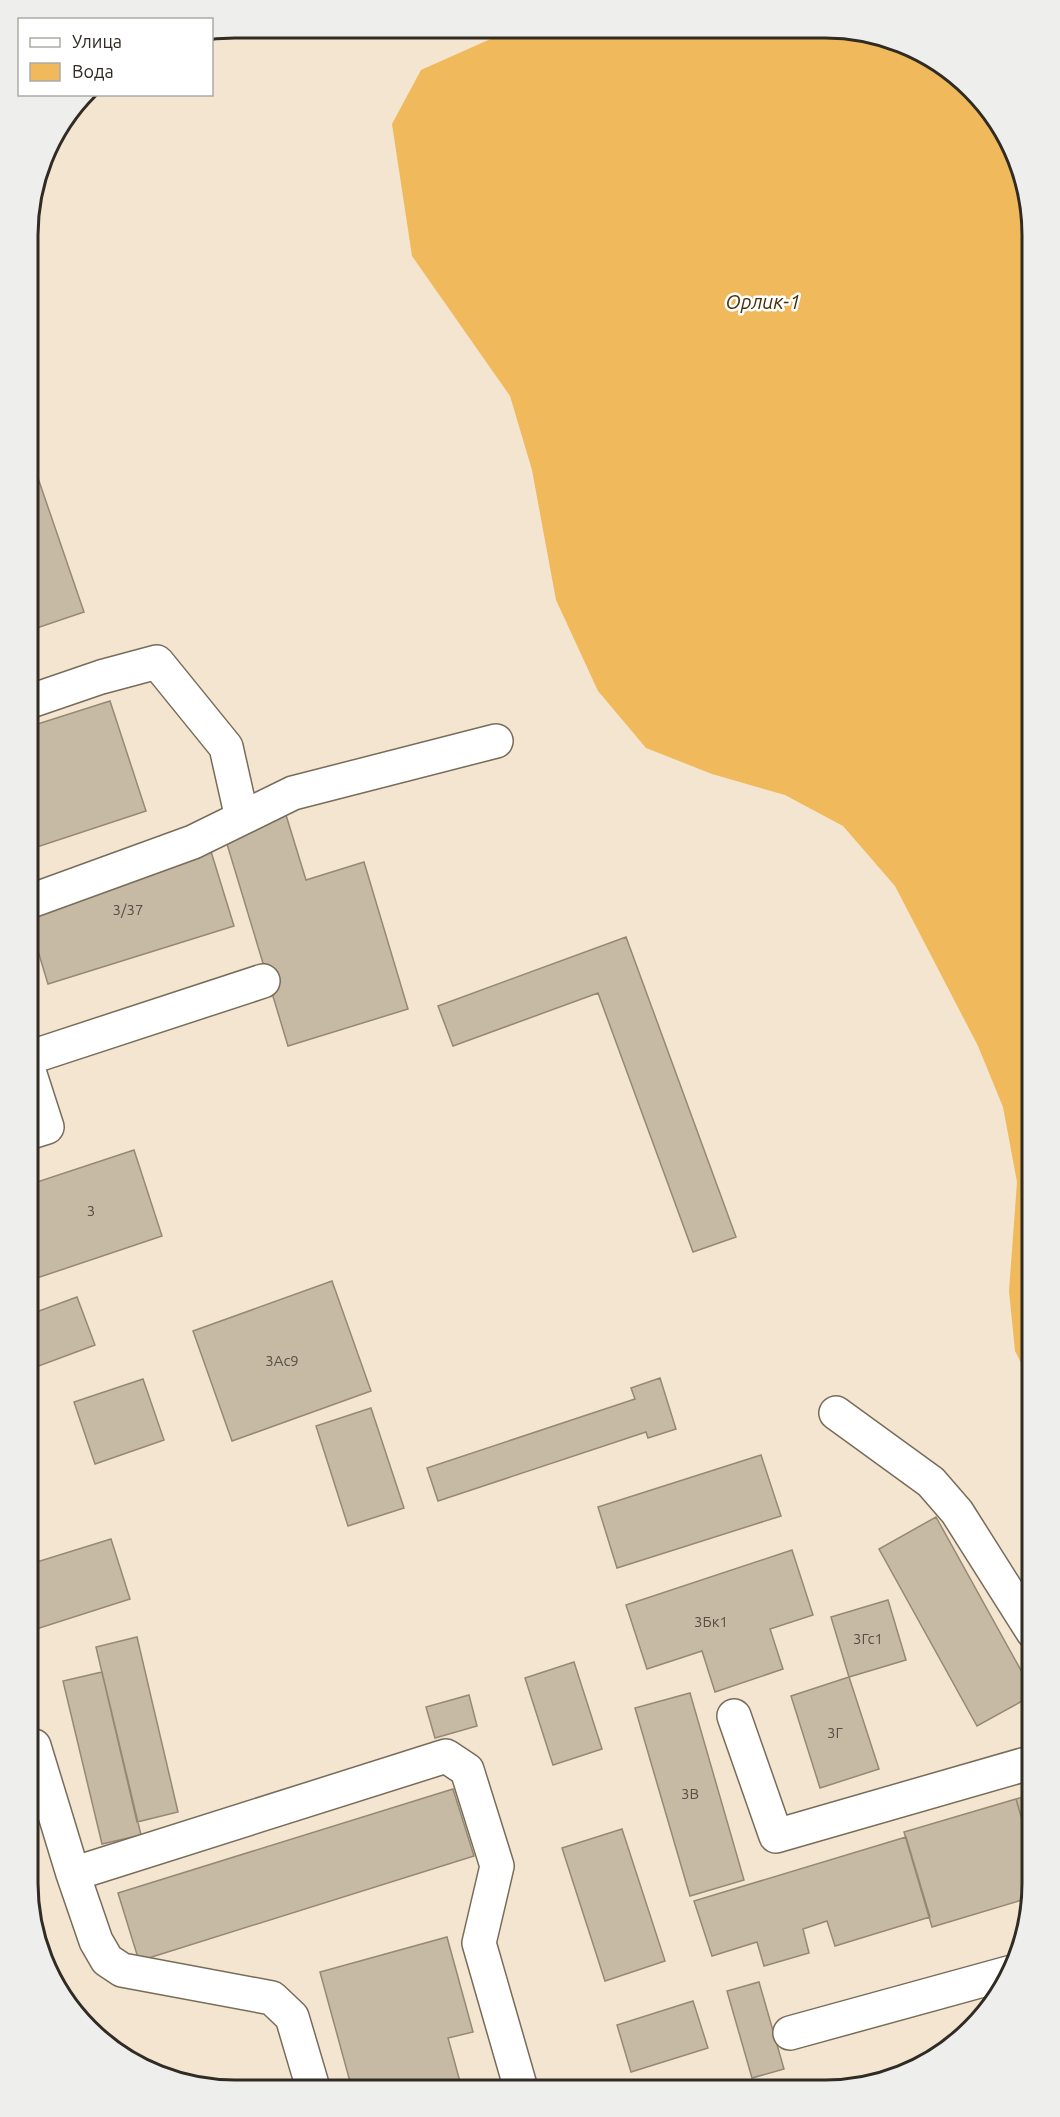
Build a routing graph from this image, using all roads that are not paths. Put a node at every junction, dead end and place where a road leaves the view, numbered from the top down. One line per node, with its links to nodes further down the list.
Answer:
1 (38, 699): 3 (street)
2 (496, 741): 3 (street)
3 (242, 818): 4 (street)
4 (38, 898)
5 (263, 981): 6 (street)
6 (38, 1055)
7 (38, 1099): 8 (street)
8 (38, 1129)
9 (836, 1413): 10 (street)
10 (1022, 1615)
11 (734, 1716): 13 (street)
12 (38, 1759): 14 (street)
13 (1022, 1765)
14 (73, 1874): 17 (street); 18 (street)
15 (999, 1975): 16 (street)
16 (790, 2033)
17 (311, 2080)
18 (518, 2080)

